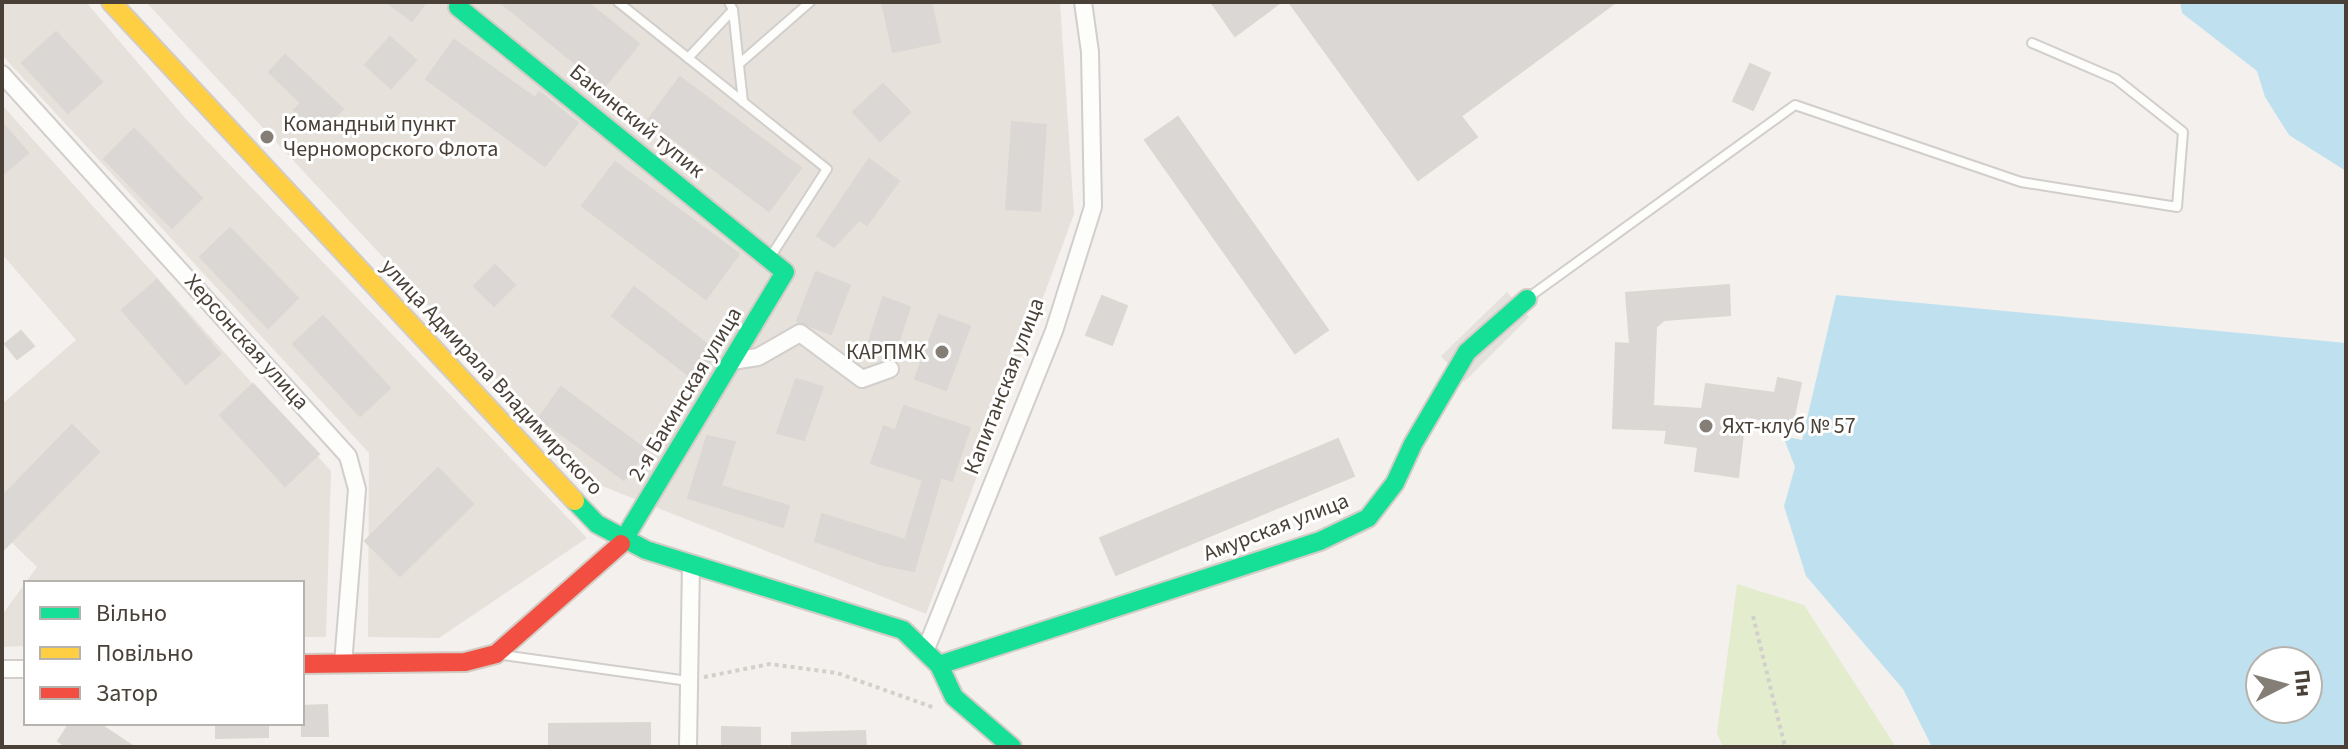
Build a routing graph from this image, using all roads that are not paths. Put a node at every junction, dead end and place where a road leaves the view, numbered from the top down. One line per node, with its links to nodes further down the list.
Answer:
1 (111, 2): 17 (street, улица Адмирала Владимирского)
2 (618, 2): 8 (lane)
3 (810, 2): 9 (lane)
4 (1083, 2): 19 (street, Капитанская улица)
5 (460, 4): 12 (street, Бакинский тупик)
6 (731, 6): 8 (lane); 9 (lane)
7 (2032, 43): 14 (lane)
8 (688, 58): 11 (lane)
9 (739, 64): 11 (lane)
10 (2, 74): 22 (street, Херсонская улица)
11 (743, 102): 12 (lane)
12 (769, 259): 13 (street, Бакинский тупик)
13 (785, 272): 15 (street, 2-я Бакинская улица)
14 (1527, 299): 23 (street, Амурская улица)
15 (732, 361): 16 (street); 17 (street, 2-я Бакинская улица)
16 (890, 369)
17 (626, 540): 18 (street, улица Адмирала Владимирского); 20 (street, 2-я Бакинская улица)
18 (691, 564): 19 (street, улица Адмирала Владимирского); 26 (street)
19 (926, 649): 23 (street)
20 (496, 654): 22 (street); 26 (lane)
21 (304, 664): 22 (street)
22 (343, 664)
23 (939, 665): 28 (street)
24 (2, 669): 25 (street)
25 (24, 669)
26 (688, 681): 27 (street)
27 (688, 747)
28 (1012, 747)

